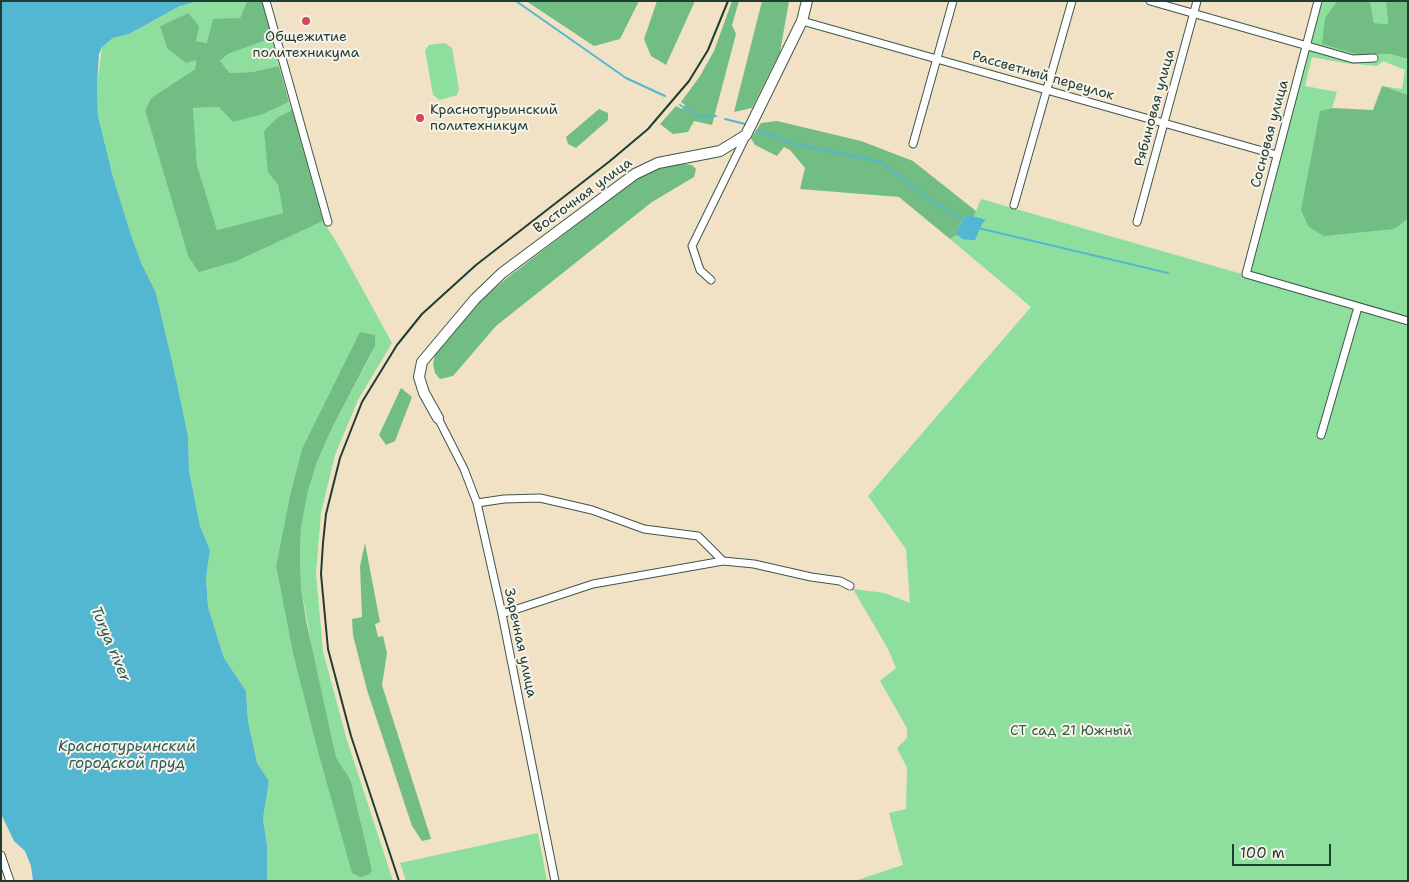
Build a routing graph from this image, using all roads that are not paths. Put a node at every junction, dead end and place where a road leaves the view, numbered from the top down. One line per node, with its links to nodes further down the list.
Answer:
1 (266, 1): 19 (street)
2 (807, 1): 9 (street)
3 (953, 1): 12 (street)
4 (1072, 1): 13 (street)
5 (1150, 1): 8 (street)
6 (1197, 1): 8 (street, Рябиновая улица)
7 (1318, 1): 10 (street, Сосновая улица)
8 (1194, 14): 10 (street); 14 (street, Рябиновая улица)
9 (802, 21): 12 (street, Рассветный переулок); 15 (street)
10 (1306, 47): 11 (street); 17 (street, Сосновая улица)
11 (1374, 58)
12 (937, 59): 13 (street, Рассветный переулок); 16 (street)
13 (1047, 90): 14 (street, Рассветный переулок); 18 (street)
14 (1164, 123): 17 (street, Рассветный переулок); 20 (street, Рябиновая улица)
15 (746, 135): 21 (street); 24 (street, Восточная улица)
16 (913, 144)
17 (1277, 155): 22 (street, Сосновая улица)
18 (1014, 205)
19 (328, 222)
20 (1137, 222)
21 (711, 280)
22 (1358, 307): 23 (street); 25 (street)
23 (1408, 321)
24 (438, 418): 26 (street, Заречная улица)
25 (1321, 435)
26 (477, 504): 27 (street); 29 (street, Заречная улица)
27 (723, 561): 28 (street); 29 (street)
28 (850, 586)
29 (502, 614): 32 (street, Заречная улица)
30 (1, 855): 31 (street)
31 (10, 881)
32 (555, 881)

